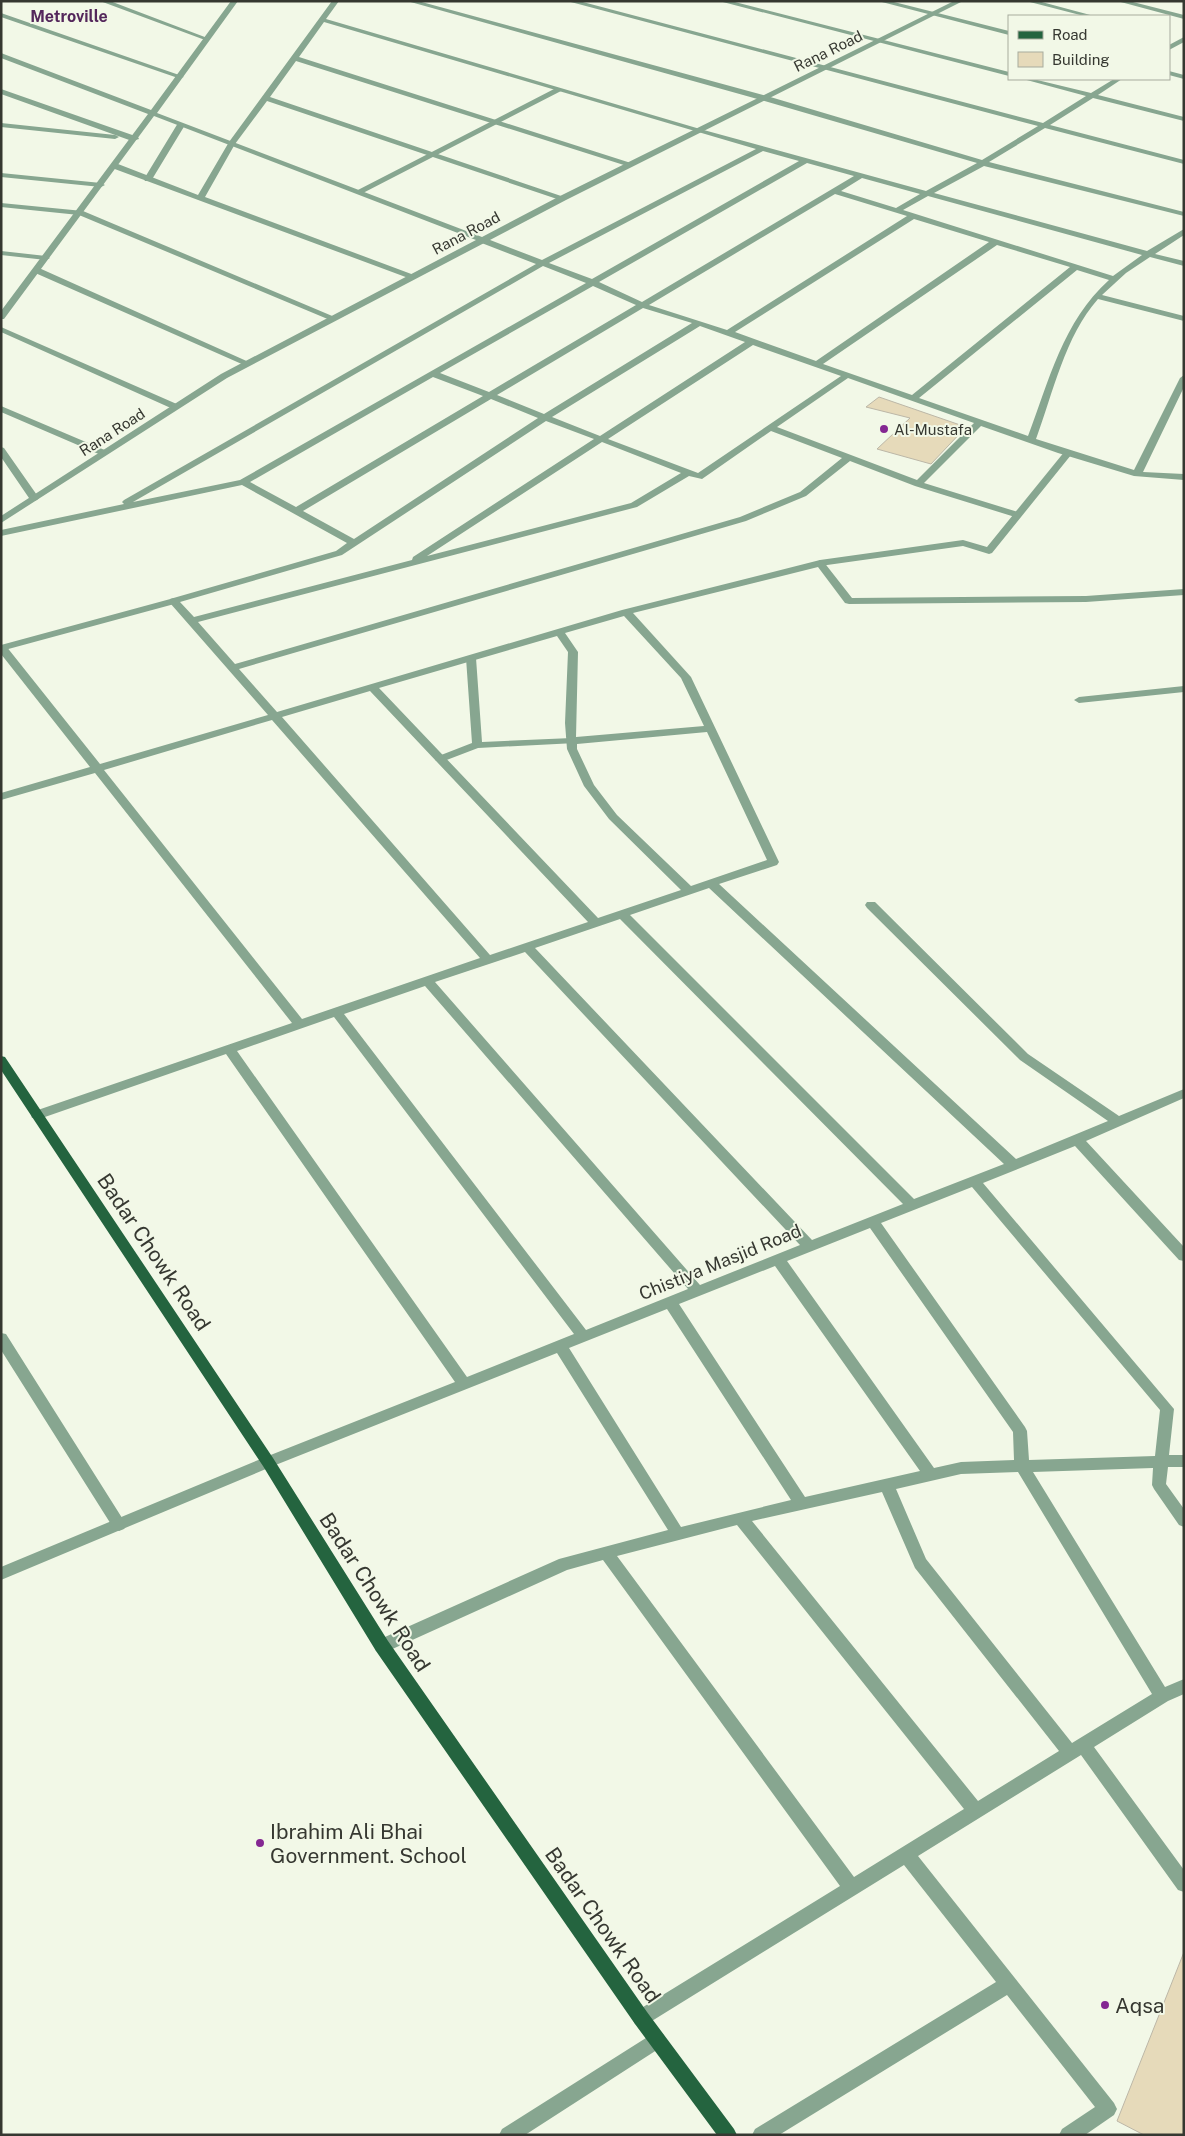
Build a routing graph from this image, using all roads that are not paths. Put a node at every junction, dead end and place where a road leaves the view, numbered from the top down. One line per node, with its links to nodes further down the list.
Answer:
1 (103, 1): 18 (street)
2 (235, 1): 18 (street)
3 (336, 1): 15 (street)
4 (410, 1): 35 (street)
5 (570, 1): 24 (street)
6 (722, 1): 20 (street)
7 (881, 1): 11 (street)
8 (960, 1): 11 (street, Rana Road)
9 (1029, 1): 13 (street)
10 (1120, 1): 14 (street)
11 (934, 14): 16 (street); 20 (street, Rana Road)
12 (1, 15): 28 (street)
13 (1087, 15)
14 (1184, 16)
15 (322, 20): 23 (street); 32 (street)
16 (1008, 33)
17 (1170, 35): 19 (street)
18 (208, 39): 28 (street)
19 (1183, 39): 21 (street)
20 (878, 42): 24 (street, Rana Road); 26 (street)
21 (1170, 47)
22 (1, 55): 36 (street)
23 (295, 58): 34 (street); 38 (street)
24 (826, 67): 35 (street, Rana Road); 41 (street)
25 (1170, 73): 27 (street)
26 (1008, 74)
27 (1184, 77)
28 (180, 78): 36 (street)
29 (1030, 80): 33 (street)
30 (1117, 80): 33 (street)
31 (1, 90): 43 (street)
32 (559, 90): 38 (street); 42 (street)
33 (1092, 95): 37 (street); 41 (street)
34 (266, 98): 44 (street); 46 (street)
35 (764, 98): 42 (street, Rana Road); 49 (street)
36 (153, 114): 40 (street); 43 (street)
37 (1184, 119)
38 (496, 123): 46 (street); 50 (street)
39 (1, 125): 43 (street)
40 (181, 125): 44 (street); 54 (street)
41 (1042, 127): 48 (street); 49 (street)
42 (698, 131): 45 (street); 50 (street, Rana Road)
43 (135, 139): 51 (street)
44 (232, 144): 57 (street); 59 (street)
45 (762, 148): 47 (street); 72 (street)
46 (434, 154): 57 (street); 60 (street)
47 (805, 161): 53 (street); 78 (street)
48 (1184, 162)
49 (983, 163): 58 (street); 64 (street)
50 (630, 164): 60 (street, Rana Road)
51 (115, 166): 54 (street); 55 (street)
52 (1, 175): 55 (street)
53 (860, 176): 56 (street); 58 (street)
54 (148, 179): 59 (street)
55 (101, 185): 63 (street)
56 (834, 191): 62 (street); 80 (street)
57 (358, 192): 67 (street)
58 (928, 193): 62 (street); 70 (street)
59 (200, 198): 76 (street)
60 (563, 198): 67 (street, Rana Road)
61 (1, 205): 63 (street)
62 (896, 211): 65 (street)
63 (80, 214): 71 (street); 82 (street)
64 (1184, 214)
65 (913, 216): 68 (street); 86 (street)
66 (1184, 231): 70 (street)
67 (482, 240): 72 (street); 76 (street, Rana Road)
68 (995, 242): 74 (street); 89 (street)
69 (1, 254): 71 (street)
70 (1149, 255): 73 (street); 77 (street)
71 (46, 258): 75 (street)
72 (543, 263): 78 (street); 112 (street)
73 (1184, 264)
74 (1075, 267): 77 (street); 94 (street)
75 (36, 270): 81 (street); 88 (street)
76 (411, 277): 82 (street, Rana Road)
77 (1115, 280): 79 (street)
78 (592, 282): 80 (street); 90 (street)
79 (1097, 296): 83 (street); 101 (street)
80 (644, 306): 84 (street); 93 (street)
81 (1, 317)
82 (333, 318): 88 (street, Rana Road)
83 (1184, 319)
84 (698, 322): 86 (street); 97 (street)
85 (1, 329): 95 (street)
86 (728, 333): 87 (street)
87 (751, 342): 89 (street); 100 (street)
88 (247, 363): 95 (street, Rana Road)
89 (816, 365): 91 (street)
90 (434, 374): 93 (street); 109 (street)
91 (846, 376): 94 (street); 99 (street)
92 (1184, 378): 107 (street)
93 (492, 396): 97 (street); 113 (street)
94 (912, 399): 98 (street)
95 (176, 407): 103 (street, Rana Road)
96 (1, 409): 103 (street)
97 (544, 417): 100 (street); 117 (street)
98 (979, 423): 101 (street); 110 (street)
99 (771, 428): 105 (street); 106 (street)
100 (601, 439): 106 (street); 119 (street)
101 (1031, 441): 104 (street)
102 (1, 450): 111 (street)
103 (104, 453): 111 (street, Rana Road)
104 (1068, 453): 107 (street); 114 (street)
105 (848, 457): 110 (street); 127 (street)
106 (688, 473): 119 (street)
107 (1137, 474): 108 (street)
108 (1184, 477)
109 (243, 482): 112 (street); 113 (street)
110 (918, 484): 114 (street)
111 (34, 498): 115 (street, Rana Road)
112 (116, 509): 116 (street)
113 (296, 511): 117 (street)
114 (1018, 515): 118 (street)
115 (1, 520)
116 (1, 533)
117 (354, 543): 121 (street)
118 (820, 563): 120 (street); 122 (street)
119 (405, 565): 123 (street)
120 (1184, 592)
121 (174, 602): 123 (street); 125 (street)
122 (626, 612): 124 (street); 132 (street)
123 (191, 621): 127 (street)
124 (559, 632): 126 (street); 133 (street)
125 (1, 648): 136 (street)
126 (471, 658): 128 (street); 134 (street)
127 (232, 668): 131 (street)
128 (372, 688): 131 (street); 135 (street)
129 (1184, 690): 130 (street)
130 (1079, 700)
131 (274, 717): 136 (street); 144 (street)
132 (710, 729): 133 (street); 138 (street)
133 (572, 740): 134 (street); 139 (street)
134 (477, 745): 135 (street)
135 (440, 759): 142 (street)
136 (95, 768): 137 (street); 147 (street)
137 (1, 797)
138 (711, 883): 139 (street); 154 (street)
139 (689, 891): 141 (street)
140 (871, 905): 152 (street)
141 (622, 914): 142 (street); 156 (street)
142 (596, 923): 143 (street)
143 (526, 947): 144 (street); 158 (street)
144 (488, 960): 145 (street)
145 (427, 981): 146 (street); 161 (street)
146 (336, 1012): 147 (street); 163 (street)
147 (300, 1025): 148 (street)
148 (229, 1049): 151 (street); 166 (street)
149 (1, 1060): 151 (main road, Badar Chowk Road)
150 (1182, 1096): 152 (street, Chistiya Masjid Road)
151 (37, 1114): 168 (main road, Badar Chowk Road)
152 (1119, 1123): 153 (street, Chistiya Masjid Road)
153 (1077, 1140): 154 (street, Chistiya Masjid Road); 159 (street)
154 (1014, 1165): 155 (street, Chistiya Masjid Road)
155 (974, 1181): 156 (street, Chistiya Masjid Road); 169 (street)
156 (912, 1205): 157 (street, Chistiya Masjid Road)
157 (872, 1221): 158 (street, Chistiya Masjid Road); 170 (street)
158 (809, 1246): 160 (street, Chistiya Masjid Road)
159 (1184, 1256)
160 (778, 1259): 161 (street, Chistiya Masjid Road); 171 (street)
161 (697, 1291): 162 (street, Chistiya Masjid Road)
162 (670, 1302): 163 (street, Chistiya Masjid Road); 173 (street)
163 (583, 1336): 165 (street, Chistiya Masjid Road)
164 (1, 1338): 176 (street)
165 (560, 1346): 166 (street, Chistiya Masjid Road); 177 (street)
166 (464, 1383): 168 (street, Chistiya Masjid Road)
167 (1184, 1461): 169 (street)
168 (268, 1462): 176 (street, Chistiya Masjid Road); 180 (main road, Badar Chowk Road)
169 (1161, 1462): 170 (street); 175 (street)
170 (1022, 1466): 171 (street); 182 (street)
171 (931, 1475): 172 (street)
172 (887, 1485): 173 (street); 183 (street)
173 (802, 1504): 174 (street)
174 (740, 1518): 177 (street); 184 (street)
175 (1184, 1521)
176 (119, 1524): 179 (street, Chistiya Masjid Road)
177 (678, 1534): 178 (street)
178 (606, 1553): 180 (street); 187 (street)
179 (1, 1574)
180 (382, 1646): 189 (main road, Badar Chowk Road)
181 (1184, 1686): 182 (street)
182 (1162, 1696): 183 (street)
183 (1076, 1749): 184 (street); 186 (street)
184 (976, 1811): 185 (street)
185 (906, 1854): 187 (street); 188 (street)
186 (1184, 1884)
187 (852, 1888): 189 (street)
188 (1009, 1984): 193 (street); 194 (street)
189 (642, 2018): 190 (main road, Badar Chowk Road)
190 (658, 2040): 191 (street); 192 (main road, Badar Chowk Road)
191 (508, 2135)
192 (728, 2135)
193 (760, 2135)
194 (1068, 2135)

